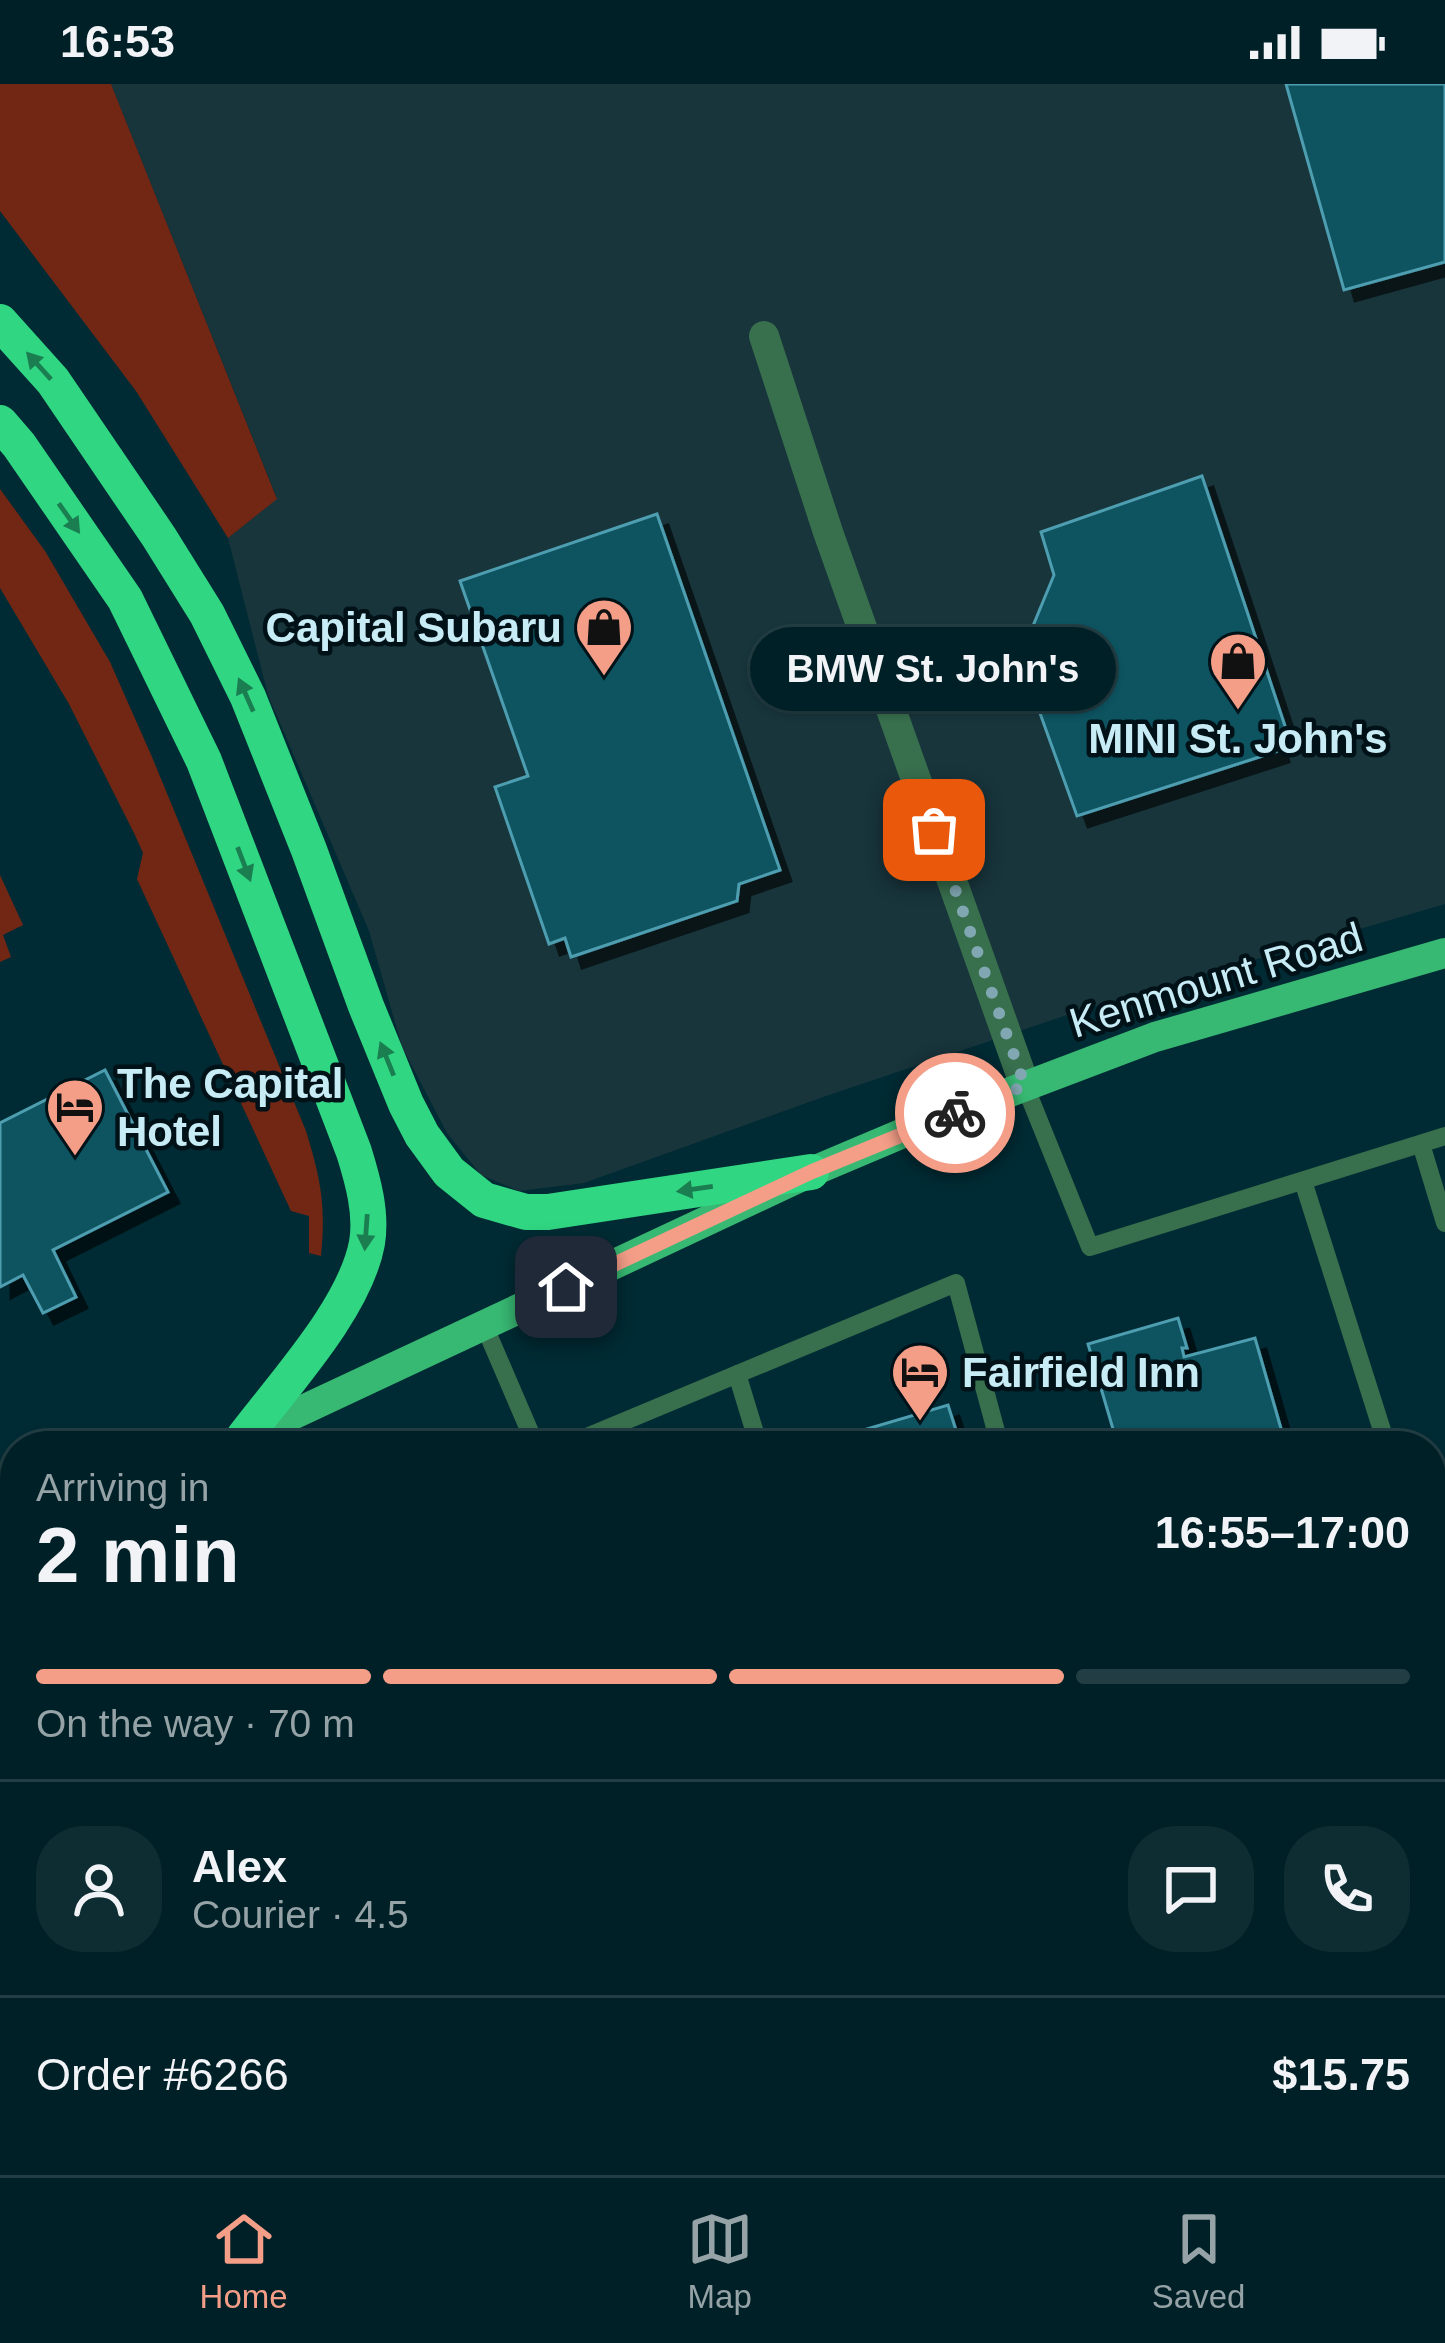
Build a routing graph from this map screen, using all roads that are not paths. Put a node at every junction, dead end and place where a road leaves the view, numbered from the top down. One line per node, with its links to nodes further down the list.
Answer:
1 (0, 322): 8 (highway, one-way to 1)
2 (764, 336): 5 (street)
3 (0, 423): 13 (highway, one-way to 13)
4 (1445, 953): 5 (main road, Kenmount Road)
5 (1025, 1086): 8 (main road, Kenmount Road); 9 (lane)
6 (1445, 1136): 7 (lane)
7 (1421, 1144): 9 (lane); 10 (lane)
8 (811, 1172): 11 (main road, Kenmount Road)
9 (1303, 1181): 19 (lane)
10 (1445, 1222)
11 (484, 1325): 14 (main road, Kenmount Road); 15 (lane)
12 (737, 1374): 16 (lane); 17 (lane); 18 (lane)
13 (244, 1431)
14 (260, 1431)
15 (530, 1431)
16 (601, 1431)
17 (754, 1431)
18 (996, 1431)
19 (1382, 1431)

